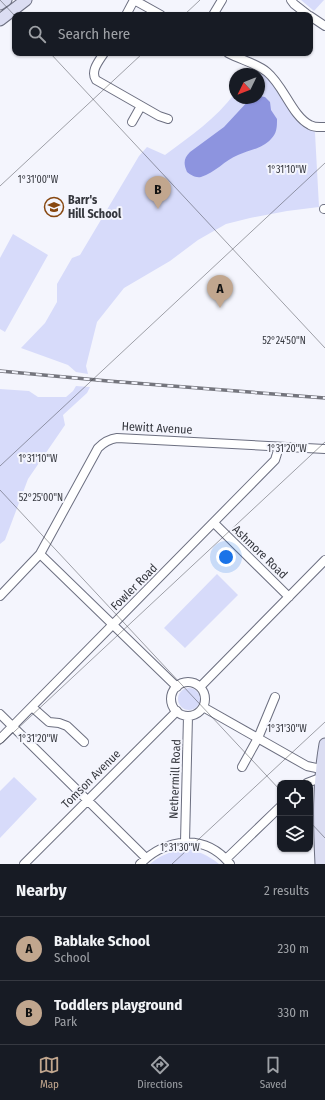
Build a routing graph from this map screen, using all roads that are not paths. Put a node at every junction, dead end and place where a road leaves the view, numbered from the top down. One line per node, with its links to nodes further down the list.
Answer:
1 (6, 0): 6 (street)
2 (26, 0): 12 (street)
3 (134, 0): 7 (street); 8 (street)
4 (222, 0): 9 (street)
5 (291, 0): 10 (street)
6 (0, 4)
7 (128, 12)
8 (156, 12)
9 (215, 12)
10 (304, 12)
11 (313, 18): 13 (street)
12 (0, 20)
13 (325, 26)
14 (102, 56): 16 (street)
15 (235, 56): 19 (street)
16 (141, 106): 17 (street); 18 (street)
17 (168, 119)
18 (132, 122)
19 (325, 127)
20 (279, 447): 21 (street, Hewitt Avenue); 22 (street, Fowler Road); 23 (street, Hewitt Avenue)
21 (325, 449)
22 (214, 523): 26 (street, Ashmore Road); 27 (street, Fowler Road)
23 (40, 554): 25 (street, Hewitt Avenue); 27 (street)
24 (325, 560): 26 (street)
25 (0, 596)
26 (289, 597): 29 (street)
27 (112, 625): 28 (street); 31 (street, Fowler Road)
28 (176, 687): 29 (street); 33 (street)
29 (200, 687): 32 (street)
30 (275, 697): 37 (street)
31 (32, 707): 36 (street, Fowler Road); 39 (street)
32 (203, 707): 35 (street); 37 (street)
33 (177, 711): 35 (street); 44 (street, Tomson Avenue)
34 (0, 714): 36 (street)
35 (188, 716): 46 (street, Nethermill Road)
36 (12, 726): 38 (street, Fowler Road); 44 (street)
37 (258, 738): 41 (street); 42 (street)
38 (0, 739)
39 (84, 742)
40 (325, 744): 42 (street)
41 (242, 767)
42 (320, 773): 43 (street); 50 (street)
43 (311, 780)
44 (86, 801): 47 (street); 49 (street, Tomson Avenue)
45 (277, 810): 48 (street)
46 (185, 842): 47 (street); 48 (street)
47 (143, 861)
48 (228, 862)
49 (24, 864)
50 (321, 864)

